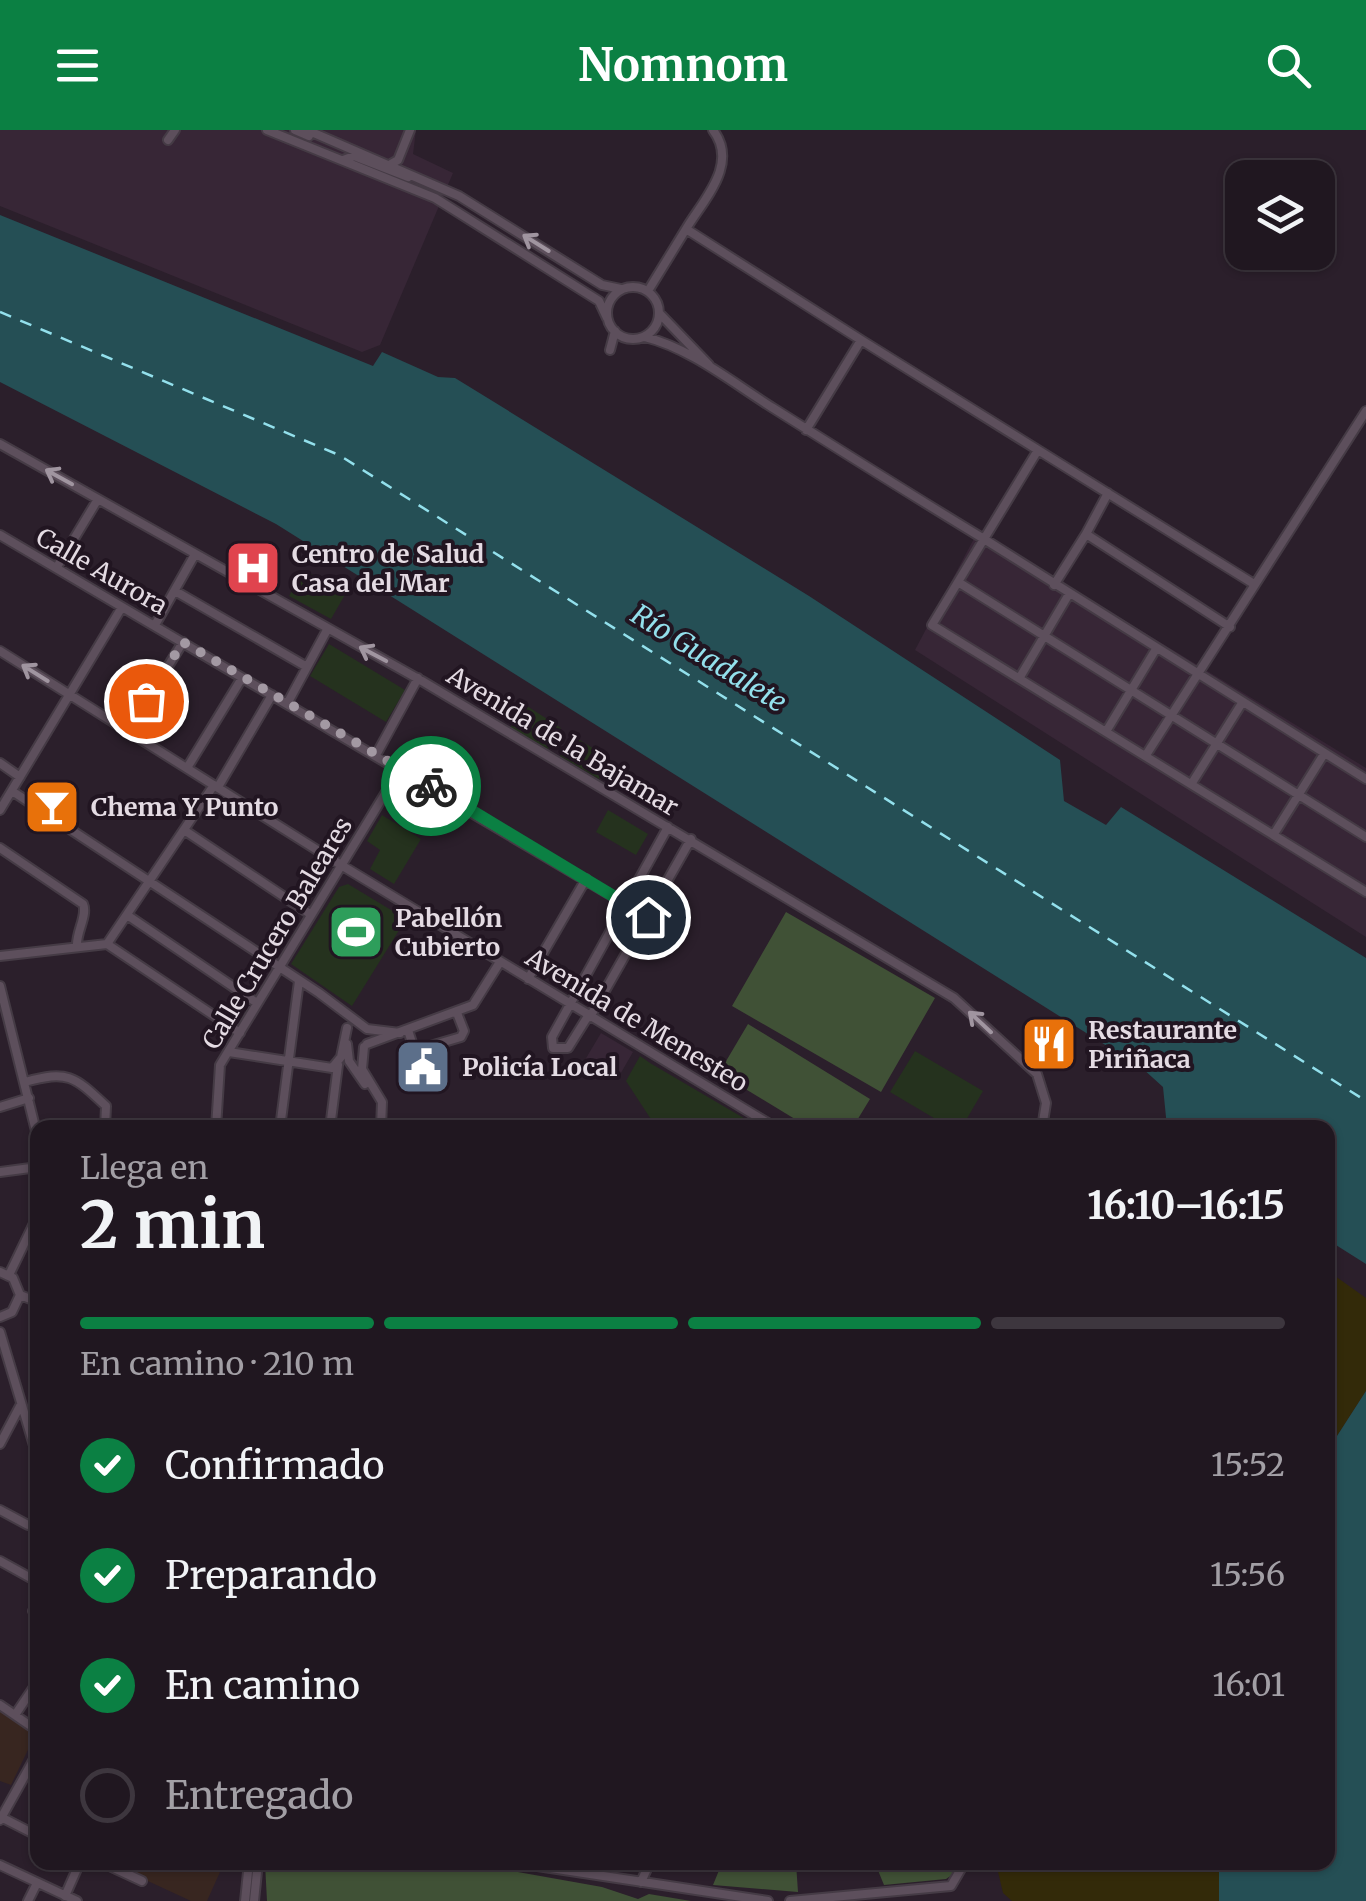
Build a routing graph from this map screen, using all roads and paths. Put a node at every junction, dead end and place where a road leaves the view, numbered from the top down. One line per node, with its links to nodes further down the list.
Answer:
1 (267, 130): 6 (street)
2 (294, 130): 6 (street)
3 (307, 130): 7 (street)
4 (410, 130): 7 (street)
5 (714, 130): 9 (street)
6 (341, 159): 8 (street); 13 (street)
7 (390, 164): 8 (street)
8 (459, 196): 10 (street, one-way to 8)
9 (686, 229): 11 (street); 17 (street)
10 (621, 289): 11 (street); 13 (street)
11 (648, 291): 12 (street)
12 (660, 314): 15 (street); 18 (street)
13 (607, 318): 14 (street)
14 (615, 332): 16 (street); 16 (street)
15 (645, 336): 16 (street); 18 (street)
16 (625, 338)
17 (860, 340): 20 (street); 22 (street)
18 (716, 372): 20 (street)
19 (1366, 411): 31 (street)
20 (806, 430): 27 (street)
21 (0, 444): 24 (street, Avenida de la Bajamar, one-way to 21)
22 (1038, 450): 23 (street); 27 (street)
23 (1108, 494): 25 (street); 31 (street)
24 (98, 499): 28 (street, Avenida de la Bajamar); 29 (street)
25 (1086, 534): 32 (street); 37 (street)
26 (0, 535): 29 (street, Calle Aurora)
27 (984, 539): 30 (street); 32 (street)
28 (194, 556): 33 (street); 38 (street, Avenida de la Bajamar)
29 (58, 567): 35 (street, Calle Aurora)
30 (958, 582): 39 (street); 46 (street)
31 (1254, 584): 37 (street)
32 (1054, 585): 34 (street)
33 (174, 590): 36 (street); 44 (street)
34 (1069, 594): 39 (street); 41 (street)
35 (122, 606): 36 (street, Calle Aurora); 50 (street)
36 (155, 625): 40 (street, Calle Aurora)
37 (1230, 627): 45 (street)
38 (327, 630): 44 (street); 48 (street, Avenida de la Bajamar, one-way to 38)
39 (1044, 636): 46 (street); 49 (street)
40 (183, 642): 47 (street, Calle Aurora); 56 (street)
41 (1156, 649): 45 (street); 49 (street)
42 (3, 653): 43 (street); 50 (street, Avenida de Menesteo, one-way to 42)
43 (0, 667)
44 (307, 667): 53 (street)
45 (1198, 676): 52 (street); 54 (street)
46 (1020, 677): 55 (street)
47 (242, 678): 51 (street, Calle Aurora); 62 (street)
48 (418, 678): 59 (street); 71 (street, Avenida de la Bajamar)
49 (1130, 690): 54 (street); 55 (street)
50 (69, 695): 56 (street, Avenida de Menesteo); 64 (street)
51 (272, 695): 53 (street, Calle Aurora); 67 (street)
52 (1242, 703): 57 (street); 58 (street)
53 (286, 704): 59 (street, Calle Aurora)
54 (1172, 716): 57 (street); 60 (street)
55 (1106, 730): 60 (street)
56 (128, 731): 62 (street, Avenida de Menesteo)
57 (1217, 744): 66 (street); 69 (street)
58 (1324, 754): 65 (street); 69 (street)
59 (376, 755): 63 (street, Calle Aurora)
60 (1146, 755): 66 (street)
61 (0, 763): 64 (street)
62 (188, 768): 67 (street, Avenida de Menesteo)
63 (400, 768): 77 (street, Calle Crucero Baleares); 78 (street, Calle Aurora)
64 (20, 777): 68 (street)
65 (1366, 779)
66 (1192, 783): 73 (street)
67 (216, 786): 72 (street); 77 (street, Avenida de Menesteo)
68 (12, 792): 70 (street); 79 (street)
69 (1299, 795): 73 (street); 74 (street)
70 (0, 810)
71 (668, 827): 75 (street, Avenida de la Bajamar); 81 (street)
72 (184, 830): 79 (street); 82 (street)
73 (1274, 834): 80 (street)
74 (1366, 836)
75 (691, 840): 84 (street); 121 (street, Avenida de la Bajamar, one-way to 75)
76 (0, 848): 86 (street)
77 (341, 864): 82 (street, Calle Crucero Baleares); 88 (street, Avenida de Menesteo)
78 (586, 880): 81 (street, Calle Aurora); 90 (street)
79 (148, 882): 83 (street); 89 (street)
80 (1365, 888)
81 (627, 904): 84 (street, Calle Aurora); 94 (street)
82 (310, 914): 89 (street, Calle Crucero Baleares)
83 (127, 915): 85 (street); 93 (street)
84 (648, 917): 97 (street)
85 (107, 944): 86 (street); 103 (street)
86 (77, 946): 87 (street)
87 (0, 956)
88 (500, 962): 90 (street, Avenida de Menesteo); 96 (street)
89 (279, 968): 91 (street); 93 (street, Calle Crucero Baleares)
90 (528, 979): 94 (street, Avenida de Menesteo)
91 (299, 981): 95 (street); 108 (street)
92 (0, 986): 101 (street)
93 (257, 1003): 103 (street, Calle Crucero Baleares)
94 (570, 1005): 97 (street, Avenida de Menesteo); 97 (street)
95 (336, 1008): 98 (street); 99 (street)
96 (457, 1013): 102 (street); 102 (street)
97 (589, 1016): 120 (street, Avenida de Menesteo)
98 (358, 1023): 99 (street); 100 (street)
99 (346, 1028): 105 (street)
100 (367, 1029): 102 (street); 106 (street)
101 (11, 1030): 104 (street); 110 (street)
102 (404, 1031): 106 (street)
103 (240, 1033): 107 (street, Calle Crucero Baleares)
104 (0, 1034)
105 (346, 1042): 106 (street); 109 (street); 112 (street)
106 (365, 1045): 112 (street)
107 (229, 1052): 108 (street); 116 (street, Calle Crucero Baleares)
108 (287, 1061): 109 (street); 117 (street)
109 (338, 1065): 118 (street)
110 (24, 1082): 111 (street); 115 (street)
111 (29, 1098): 113 (street); 114 (street)
112 (382, 1102): 119 (street)
113 (0, 1107)
114 (34, 1120)
115 (105, 1120)
116 (216, 1120)
117 (281, 1120)
118 (331, 1120)
119 (381, 1120)
120 (763, 1120)
121 (1043, 1120)
122 (30, 1168): 123 (street)
123 (0, 1172)
124 (30, 1229): 125 (street)
125 (4, 1273): 126 (street)
126 (20, 1296): 127 (street); 128 (street)
127 (30, 1299)
128 (0, 1317)
129 (0, 1332): 130 (street)
130 (20, 1406): 131 (street); 132 (street)
131 (30, 1426)
132 (0, 1444)
133 (0, 1510): 134 (street)
134 (30, 1525)
135 (0, 1561): 136 (street)
136 (30, 1578)
137 (30, 1693): 139 (street)
138 (0, 1706): 139 (street)
139 (15, 1715): 140 (street)
140 (30, 1725)
141 (30, 1766): 143 (street)
142 (0, 1788): 143 (street)
143 (14, 1793): 144 (street)
144 (1, 1818): 145 (street)
145 (30, 1832)
146 (0, 1865): 158 (street)
147 (78, 1870): 159 (street)
148 (118, 1870): 156 (street)
149 (249, 1870): 162 (street)
150 (257, 1870): 163 (street)
151 (562, 1870): 155 (street)
152 (589, 1870): 155 (street)
153 (646, 1870): 157 (street)
154 (961, 1870): 165 (street)
155 (587, 1874): 157 (street)
156 (142, 1881)
157 (641, 1882): 160 (street)
158 (37, 1883): 159 (street); 161 (street)
159 (70, 1899)
160 (753, 1900): 164 (street)
161 (28, 1901)
162 (245, 1901)
163 (254, 1901)
164 (768, 1901)
165 (790, 1901)

